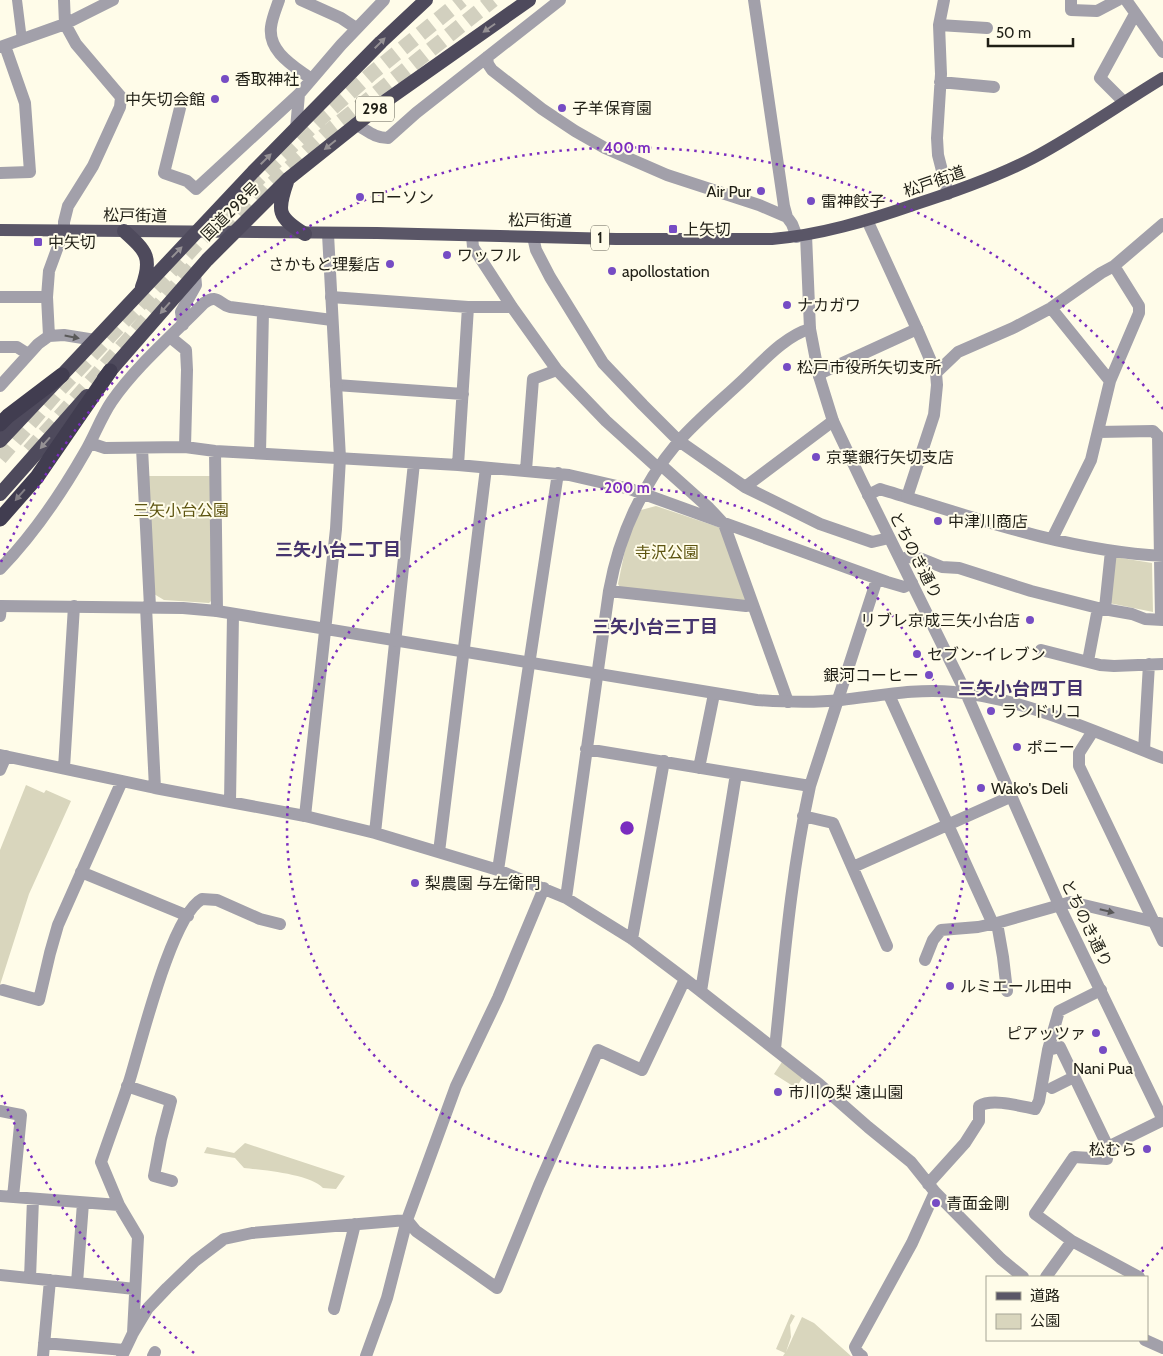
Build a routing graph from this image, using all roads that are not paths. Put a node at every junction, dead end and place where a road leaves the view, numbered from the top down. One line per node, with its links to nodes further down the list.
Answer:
1 (17, 0): 19 (street)
2 (64, 0): 14 (street)
3 (113, 0): 14 (street)
4 (278, 0): 24 (street)
5 (301, 0): 16 (street)
6 (384, 0): 16 (street)
7 (426, 0): 31 (highway, 国道298号 / 298, one-way to 7)
8 (529, 0): 30 (highway, 国道298号 / 298, one-way to 30)
9 (560, 0): 22 (street)
10 (754, 0): 35 (street)
11 (944, 0): 15 (street)
12 (1071, 0): 13 (street)
13 (1129, 4): 18 (street); 28 (street)
14 (65, 24): 19 (street); 39 (street)
15 (939, 25): 17 (street); 25 (street)
16 (356, 28): 24 (street)
17 (987, 28)
18 (1158, 35): 21 (street)
19 (22, 40): 20 (street)
20 (3, 46): 32 (street)
21 (1163, 52)
22 (487, 58): 30 (street); 35 (street)
23 (1163, 78): 28 (main road, 松戸街道 / 1)
24 (311, 79): 27 (street)
25 (940, 82): 26 (street); 34 (street)
26 (994, 87)
27 (299, 94): 29 (street); 31 (street)
28 (1124, 102): 34 (main road, 松戸街道 / 1)
29 (180, 104)
30 (355, 124): 33 (highway, 国道298号 / 298, one-way to 33)
31 (296, 129): 41 (highway, 国道298号 / 298, one-way to 31)
32 (0, 173)
33 (288, 178): 42 (highway, 国道298号 / 298); 43 (highway)
34 (948, 194): 36 (main road, 松戸街道 / 1)
35 (787, 217): 46 (street)
36 (867, 220): 46 (main road, 松戸街道 / 1); 61 (street)
37 (1163, 224): 48 (street)
38 (0, 230): 39 (main road, 松戸街道 / 1)
39 (64, 230): 40 (main road, 松戸街道 / 1); 52 (street)
40 (124, 231): 41 (main road, 松戸街道 / 1); 50 (highway)
41 (196, 232): 42 (main road, 松戸街道 / 1); 50 (highway, 国道298号 / 298, one-way to 41)
42 (233, 233): 43 (main road, 松戸街道 / 1); 49 (highway, 国道298号 / 298)
43 (305, 234): 44 (main road, 松戸街道 / 1)
44 (328, 234): 45 (main road, 松戸街道 / 1); 53 (street)
45 (472, 236): 47 (main road, 松戸街道 / 1); 55 (street)
46 (802, 236): 47 (main road, 松戸街道 / 1); 60 (street, とちのき通り)
47 (533, 237): 80 (street)
48 (1114, 266): 56 (street); 72 (street)
49 (195, 274): 59 (street); 68 (highway, 国道298号 / 298, one-way to 68)
50 (141, 290): 64 (highway, 国道298号 / 298)
51 (0, 297): 52 (street)
52 (47, 297): 62 (street)
53 (331, 297): 54 (street); 58 (street)
54 (468, 307): 55 (street); 75 (street)
55 (512, 308): 67 (street)
56 (1051, 308): 69 (street); 72 (street)
57 (263, 311): 58 (street); 59 (street); 85 (street)
58 (332, 320): 74 (street)
59 (183, 324): 63 (street)
60 (810, 329): 71 (street, とちのき通り); 80 (street)
61 (917, 329): 69 (street); 71 (street)
62 (49, 336): 64 (street, one-way to 64); 66 (street)
63 (170, 337): 81 (street); 83 (street)
64 (95, 340): 70 (highway, 国道298号 / 298)
65 (0, 347): 66 (street)
66 (28, 354): 73 (street)
67 (557, 370): 89 (street); 91 (street)
68 (110, 371): 95 (highway, 国道298号 / 298, one-way to 95); 98 (highway, one-way to 98)
69 (936, 373): 97 (street)
70 (62, 375): 77 (highway); 79 (highway, 国道298号 / 298)
71 (819, 376): 76 (street, とちのき通り)
72 (1110, 381): 78 (street)
73 (0, 386)
74 (336, 386): 75 (street); 86 (street)
75 (463, 394): 88 (street)
76 (833, 420): 93 (street); 96 (street, とちのき通り)
77 (0, 424)
78 (1098, 432): 101 (street); 103 (street)
79 (0, 441)
80 (679, 441): 89 (street); 93 (street)
81 (90, 443): 82 (street); 105 (street)
82 (142, 448): 83 (street); 111 (street)
83 (185, 448): 84 (street)
84 (215, 451): 85 (street); 114 (street)
85 (260, 454): 86 (street)
86 (340, 458): 87 (street); 117 (street)
87 (414, 463): 88 (street); 118 (street)
88 (458, 465): 90 (street)
89 (659, 467): 94 (street); 99 (street)
90 (486, 468): 91 (street); 120 (street)
91 (526, 470): 92 (street)
92 (558, 473): 94 (street); 122 (street)
93 (745, 487): 100 (street)
94 (642, 493): 99 (street); 108 (street)
95 (0, 494)
96 (868, 495): 97 (street); 100 (street, とちのき通り)
97 (907, 497): 101 (street)
98 (0, 518)
99 (724, 524): 106 (street); 109 (street)
100 (890, 538): 104 (street, とちのき通り)
101 (1052, 539): 102 (street)
102 (1111, 551): 103 (street); 112 (street)
103 (1162, 556): 116 (street)
104 (901, 560): 107 (street, とちのき通り); 112 (street)
105 (0, 569)
106 (877, 579): 107 (street); 129 (street)
107 (912, 583): 126 (street, とちのき通り)
108 (609, 591): 109 (street); 125 (street)
109 (752, 604): 130 (street)
110 (74, 606): 111 (street); 113 (street); 137 (street)
111 (148, 607): 114 (street); 143 (street)
112 (1102, 608): 116 (street); 121 (street)
113 (0, 609)
114 (217, 611): 115 (street)
115 (234, 614): 117 (street); 145 (street)
116 (1162, 620)
117 (325, 630): 118 (street); 146 (street)
118 (395, 641): 120 (street); 149 (street)
119 (1040, 650): 121 (street)
120 (464, 651): 122 (street); 150 (street)
121 (1088, 660): 123 (street)
122 (529, 662): 125 (street); 152 (street)
123 (1148, 664): 124 (street); 133 (street)
124 (1163, 664)
125 (597, 674): 127 (street); 132 (street)
126 (966, 693): 128 (street); 131 (street); 144 (street, とちのき通り)
127 (714, 694): 130 (street); 138 (street)
128 (889, 695): 129 (street); 148 (street)
129 (838, 700): 130 (street); 142 (street)
130 (788, 702)
131 (1093, 731): 133 (street); 159 (street)
132 (586, 749): 136 (street); 155 (street)
133 (1144, 750): 135 (street)
134 (3, 755): 137 (street); 139 (street)
135 (1163, 758)
136 (664, 761): 138 (street); 161 (street)
137 (64, 768): 141 (street)
138 (699, 768): 140 (street)
139 (0, 770)
140 (736, 774): 142 (street); 168 (street)
141 (122, 781): 143 (street); 153 (street)
142 (810, 786): 147 (street)
143 (155, 788): 145 (street)
144 (1010, 797): 148 (street); 156 (street, とちのき通り)
145 (230, 802): 146 (street)
146 (305, 816): 149 (street)
147 (803, 816): 151 (street); 170 (street)
148 (947, 824): 151 (street); 158 (street)
149 (375, 833): 150 (street)
150 (438, 852): 152 (street)
151 (853, 867): 163 (street)
152 (498, 870): 154 (street)
153 (81, 872): 157 (street); 166 (street)
154 (544, 888): 155 (street); 185 (street)
155 (566, 898): 161 (street)
156 (1060, 907): 158 (street); 159 (street, one-way to 159); 167 (street, とちのき通り)
157 (188, 916): 160 (street); 173 (street)
158 (995, 923): 164 (street); 169 (street)
159 (1158, 923): 162 (street)
160 (280, 924)
161 (632, 940): 165 (street)
162 (1163, 941)
163 (887, 946)
164 (925, 960)
165 (685, 978): 168 (street); 185 (street)
166 (3, 990)
167 (1101, 990): 171 (street); 176 (street, とちのき通り)
168 (701, 991): 170 (street)
169 (1007, 991)
170 (775, 1049): 179 (street)
171 (1048, 1050): 172 (street); 179 (street)
172 (1074, 1078): 174 (street); 177 (street)
173 (127, 1086): 178 (street); 184 (street)
174 (1052, 1088)
175 (0, 1111): 181 (street)
176 (1163, 1120): 177 (street)
177 (1108, 1148): 187 (street)
178 (172, 1181)
179 (931, 1188): 189 (street); 203 (street)
180 (0, 1196): 181 (street)
181 (13, 1197): 182 (street)
182 (33, 1199): 183 (street); 192 (street)
183 (83, 1203): 184 (street); 194 (street)
184 (119, 1205): 195 (street)
185 (407, 1220): 186 (street); 202 (street)
186 (354, 1224): 196 (street); 197 (street)
187 (1072, 1241): 190 (street); 191 (street)
188 (0, 1275): 192 (street)
189 (1022, 1276)
190 (1047, 1276)
191 (1137, 1276)
192 (30, 1278): 193 (street)
193 (50, 1280): 194 (street); 200 (street)
194 (77, 1283): 195 (street)
195 (135, 1289): 197 (street)
196 (334, 1309)
197 (133, 1333): 201 (street)
198 (1147, 1341): 199 (street)
199 (1163, 1348)
200 (44, 1350): 201 (street)
201 (124, 1353)
202 (366, 1356)
203 (862, 1356)

